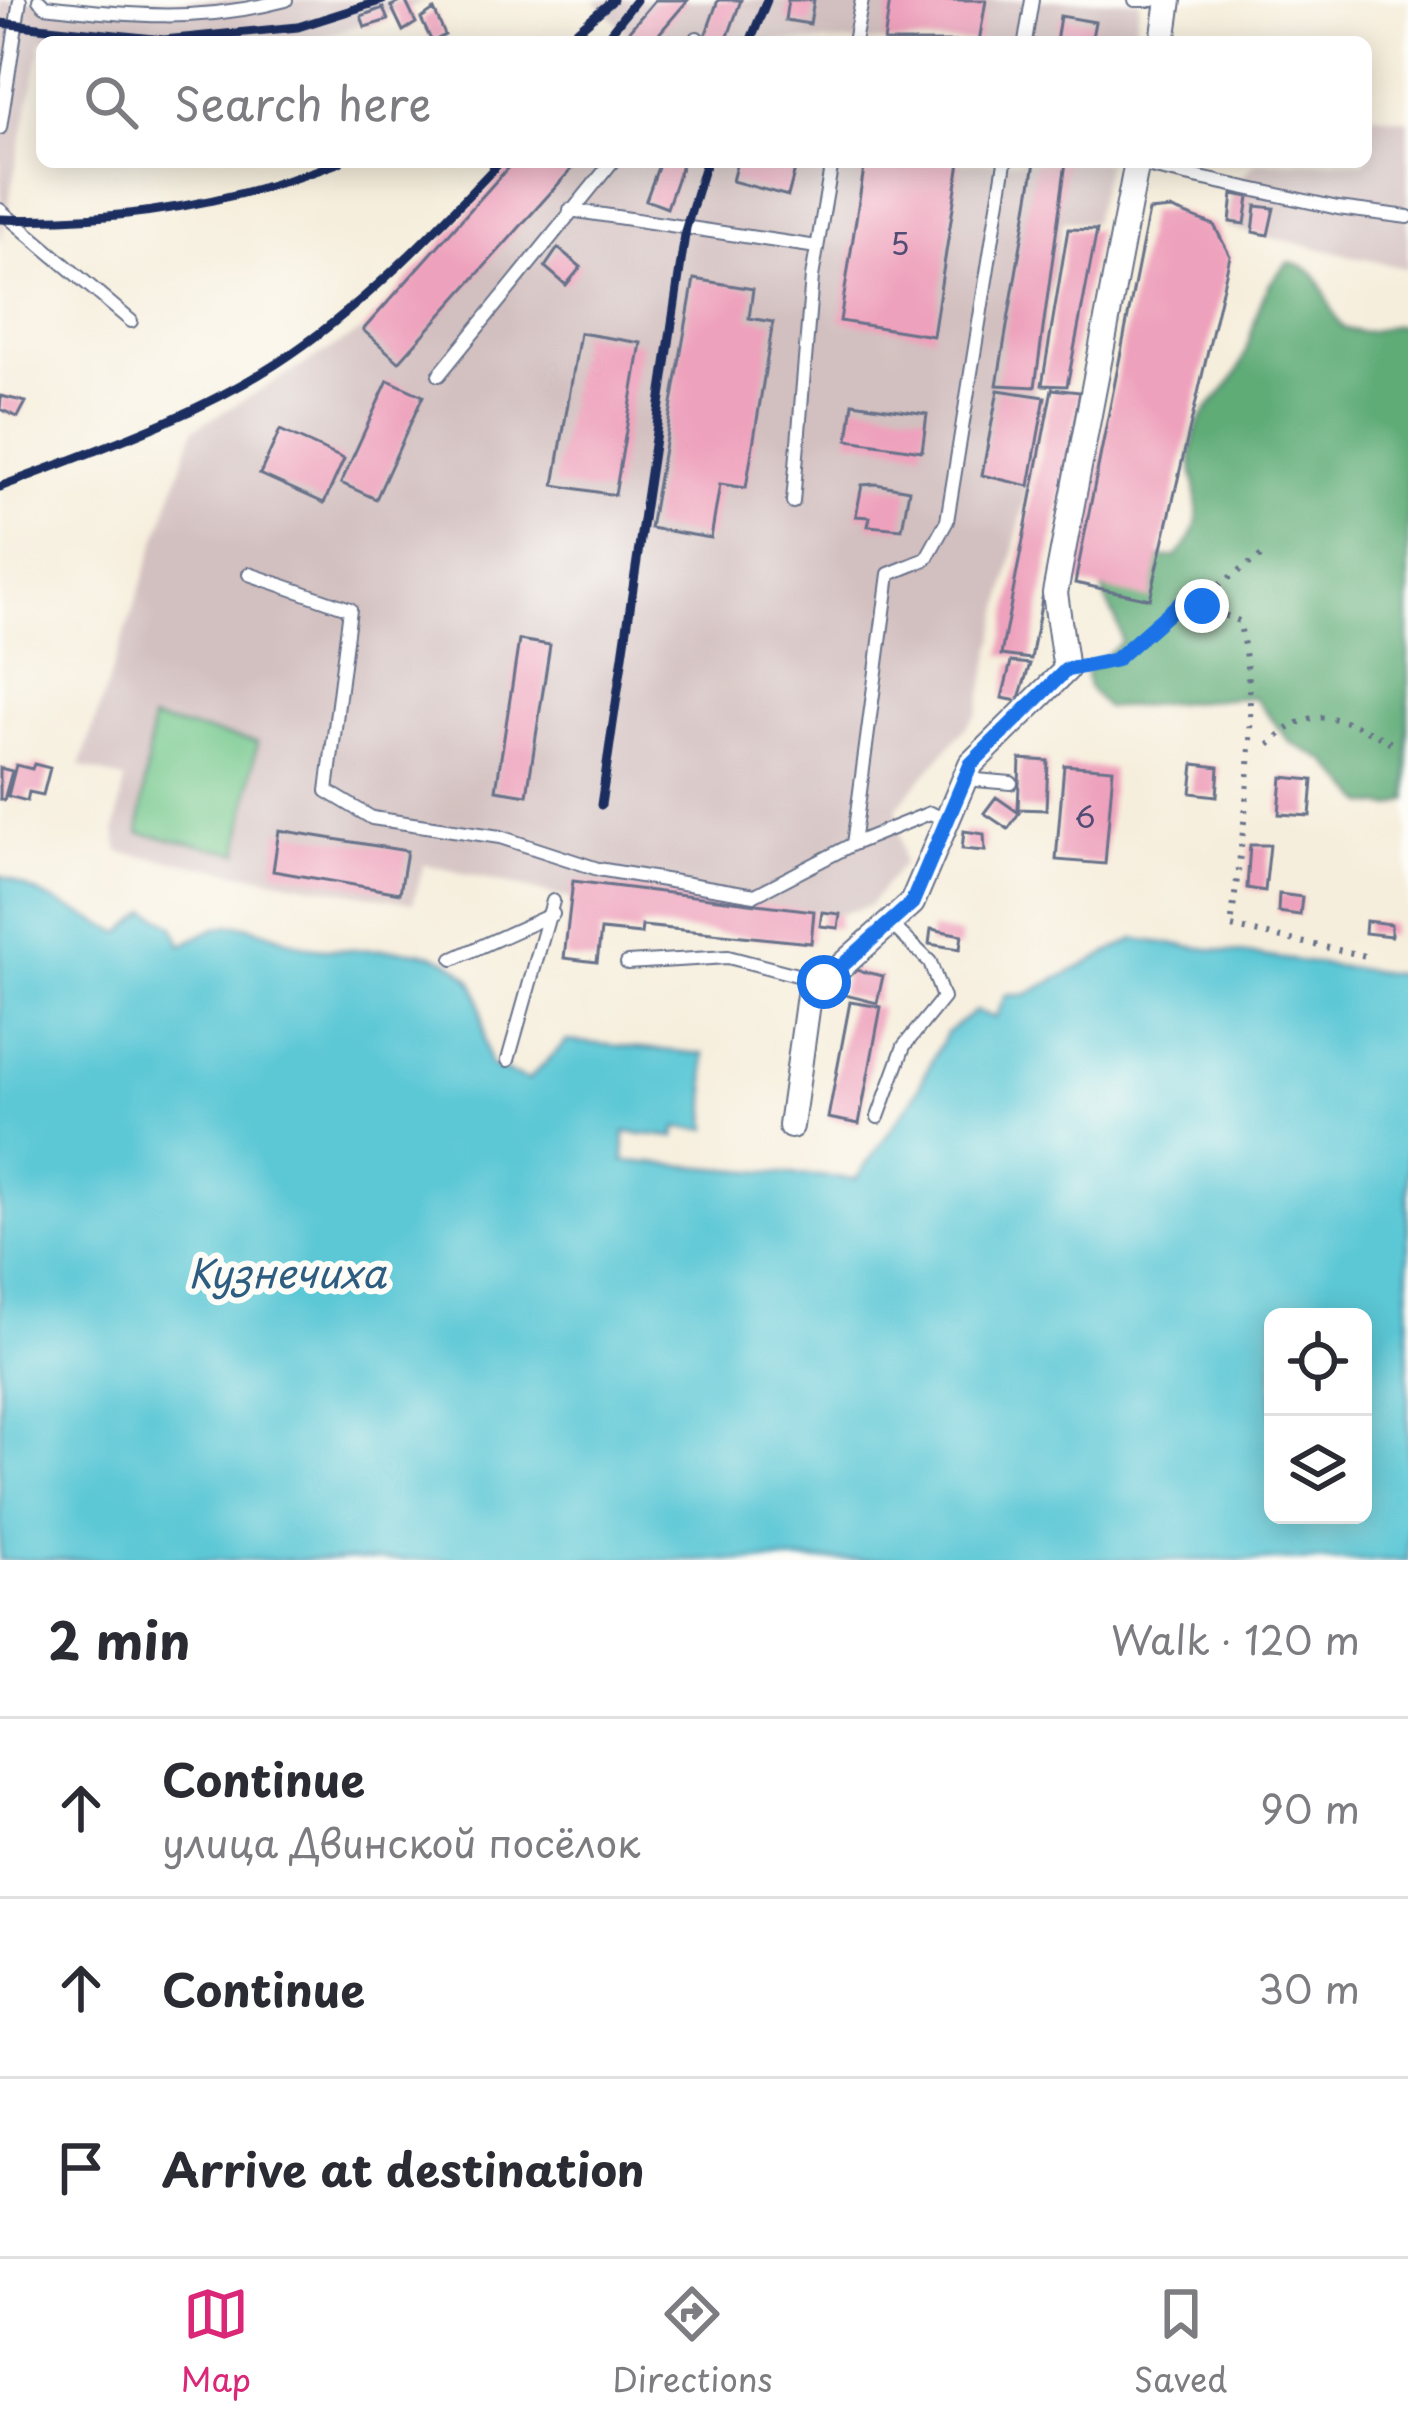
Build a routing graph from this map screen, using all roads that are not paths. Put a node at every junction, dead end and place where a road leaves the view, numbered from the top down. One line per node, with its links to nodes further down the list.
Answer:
1 (20, 0): 15 (lane)
2 (39, 0): 11 (lane)
3 (177, 0): 11 (lane)
4 (286, 0): 10 (lane)
5 (862, 0): 12 (lane)
6 (1031, 0): 13 (lane)
7 (1136, 0): 8 (lane)
8 (1153, 0)
9 (1169, 0): 14 (street)
10 (271, 2): 11 (lane)
11 (175, 16)
12 (855, 36)
13 (1026, 36)
14 (1164, 36)
15 (0, 128)
16 (607, 168): 21 (lane)
17 (831, 168): 24 (lane)
18 (1004, 168): 32 (lane)
19 (1136, 168): 29 (street)
20 (1159, 168): 23 (lane)
21 (570, 209): 24 (lane); 26 (lane)
22 (0, 210): 25 (lane)
23 (1408, 217)
24 (817, 247): 27 (lane)
25 (130, 321)
26 (439, 375)
27 (793, 502)
28 (249, 574): 32 (lane)
29 (964, 779): 30 (lane); 31 (street)
30 (1011, 783)
31 (944, 819): 32 (lane); 33 (street)
32 (854, 844)
33 (890, 924): 36 (street); 38 (lane)
34 (453, 959): 37 (lane)
35 (627, 963): 36 (lane)
36 (824, 982): 39 (street)
37 (508, 1060)
38 (878, 1117)
39 (791, 1126)

